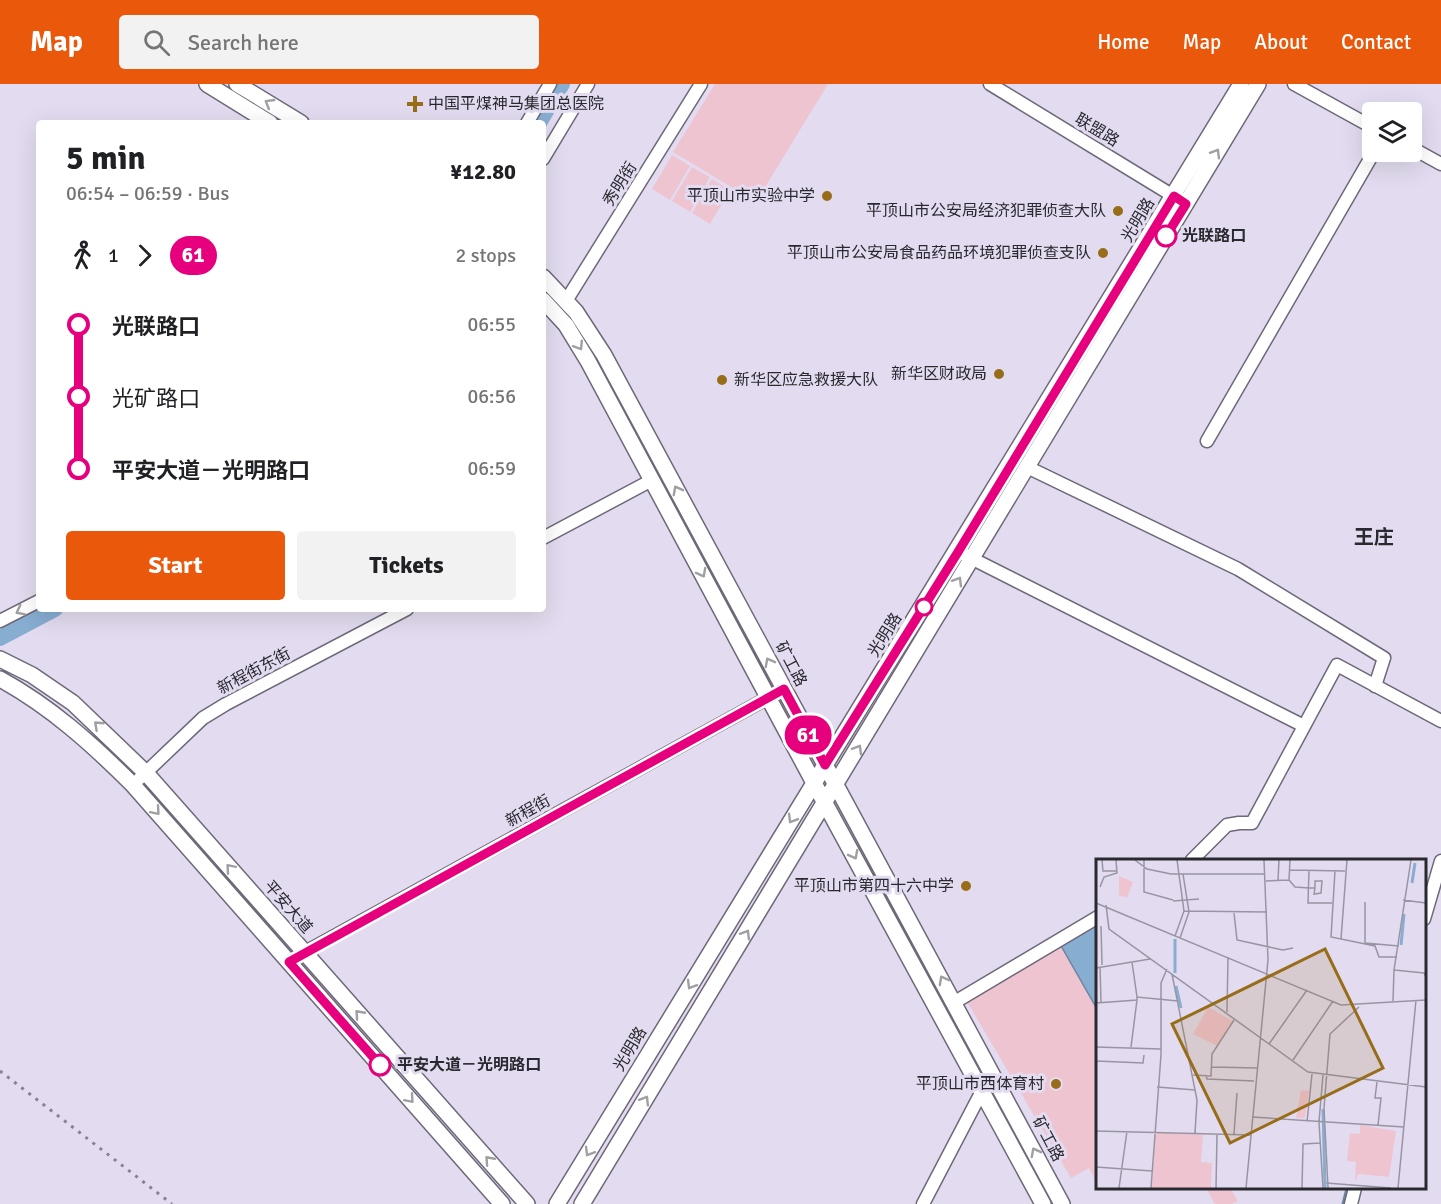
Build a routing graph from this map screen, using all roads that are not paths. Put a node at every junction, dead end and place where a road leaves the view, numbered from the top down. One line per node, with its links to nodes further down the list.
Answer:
1 (207, 84): 10 (main road)
2 (237, 84): 11 (main road, one-way to 2)
3 (550, 84): 12 (street)
4 (588, 84): 14 (street)
5 (701, 84): 20 (street, 秀明街)
6 (990, 84): 18 (street, 联盟路)
7 (1241, 84): 18 (main road, 光明路)
8 (1258, 84): 18 (main road, 光明路, one-way to 8)
9 (1294, 84): 13 (street)
10 (265, 120)
11 (296, 120)
12 (529, 120)
13 (1362, 121)
14 (546, 154)
15 (1422, 154): 17 (street)
16 (1368, 162): 22 (street)
17 (1441, 164)
18 (1180, 200): 23 (main road, 光明路); 26 (main road, 光明路)
19 (546, 280): 20 (main road, 矿工路)
20 (566, 300): 33 (main road, 矿工路, one-way to 20)
21 (546, 304): 24 (main road, one-way to 24)
22 (1207, 441)
23 (1027, 466): 26 (main road, 光明路); 32 (street)
24 (652, 480): 25 (street); 34 (main road, one-way to 34)
25 (546, 536)
26 (965, 555): 36 (street); 37 (main road, 光明路); 41 (main road, 光明路, one-way to 26)
27 (36, 603): 29 (street, one-way to 29)
28 (401, 612): 38 (street, 新程街东街)
29 (0, 621)
30 (0, 659): 38 (main road, 平安大道, one-way to 30)
31 (0, 679): 40 (main road)
32 (1375, 686): 35 (street); 36 (street)
33 (784, 689): 34 (street, 新程街); 37 (main road, 矿工路)
34 (769, 697): 39 (main road); 47 (street, 新程街)
35 (1441, 721)
36 (1304, 726): 43 (street)
37 (825, 765): 39 (main road, 光明路); 41 (main road, 矿工路)
38 (146, 773): 40 (street, 新程街东街); 47 (main road, 平安大道, one-way to 38)
39 (814, 783): 42 (main road); 54 (main road, 光明路, one-way to 54)
40 (133, 785): 48 (main road, one-way to 48)
41 (836, 785): 42 (main road, 光明路); 49 (main road, 矿工路, one-way to 41)
42 (825, 802): 50 (main road, one-way to 50); 55 (main road, 光明路, one-way to 42)
43 (1194, 859)
44 (1441, 861): 45 (street)
45 (1426, 915)
46 (1096, 918): 49 (street)
47 (304, 952): 48 (street, 新程街); 53 (main road, 平安大道, one-way to 47)
48 (289, 962): 52 (main road, one-way to 52)
49 (954, 1002): 58 (main road, 矿工路, one-way to 49)
50 (982, 1092): 56 (street); 57 (main road)
51 (1355, 1189): 59 (street)
52 (502, 1204)
53 (527, 1204)
54 (557, 1204)
55 (582, 1204)
56 (923, 1204)
57 (1043, 1204)
58 (1062, 1204)
59 (1351, 1204)

